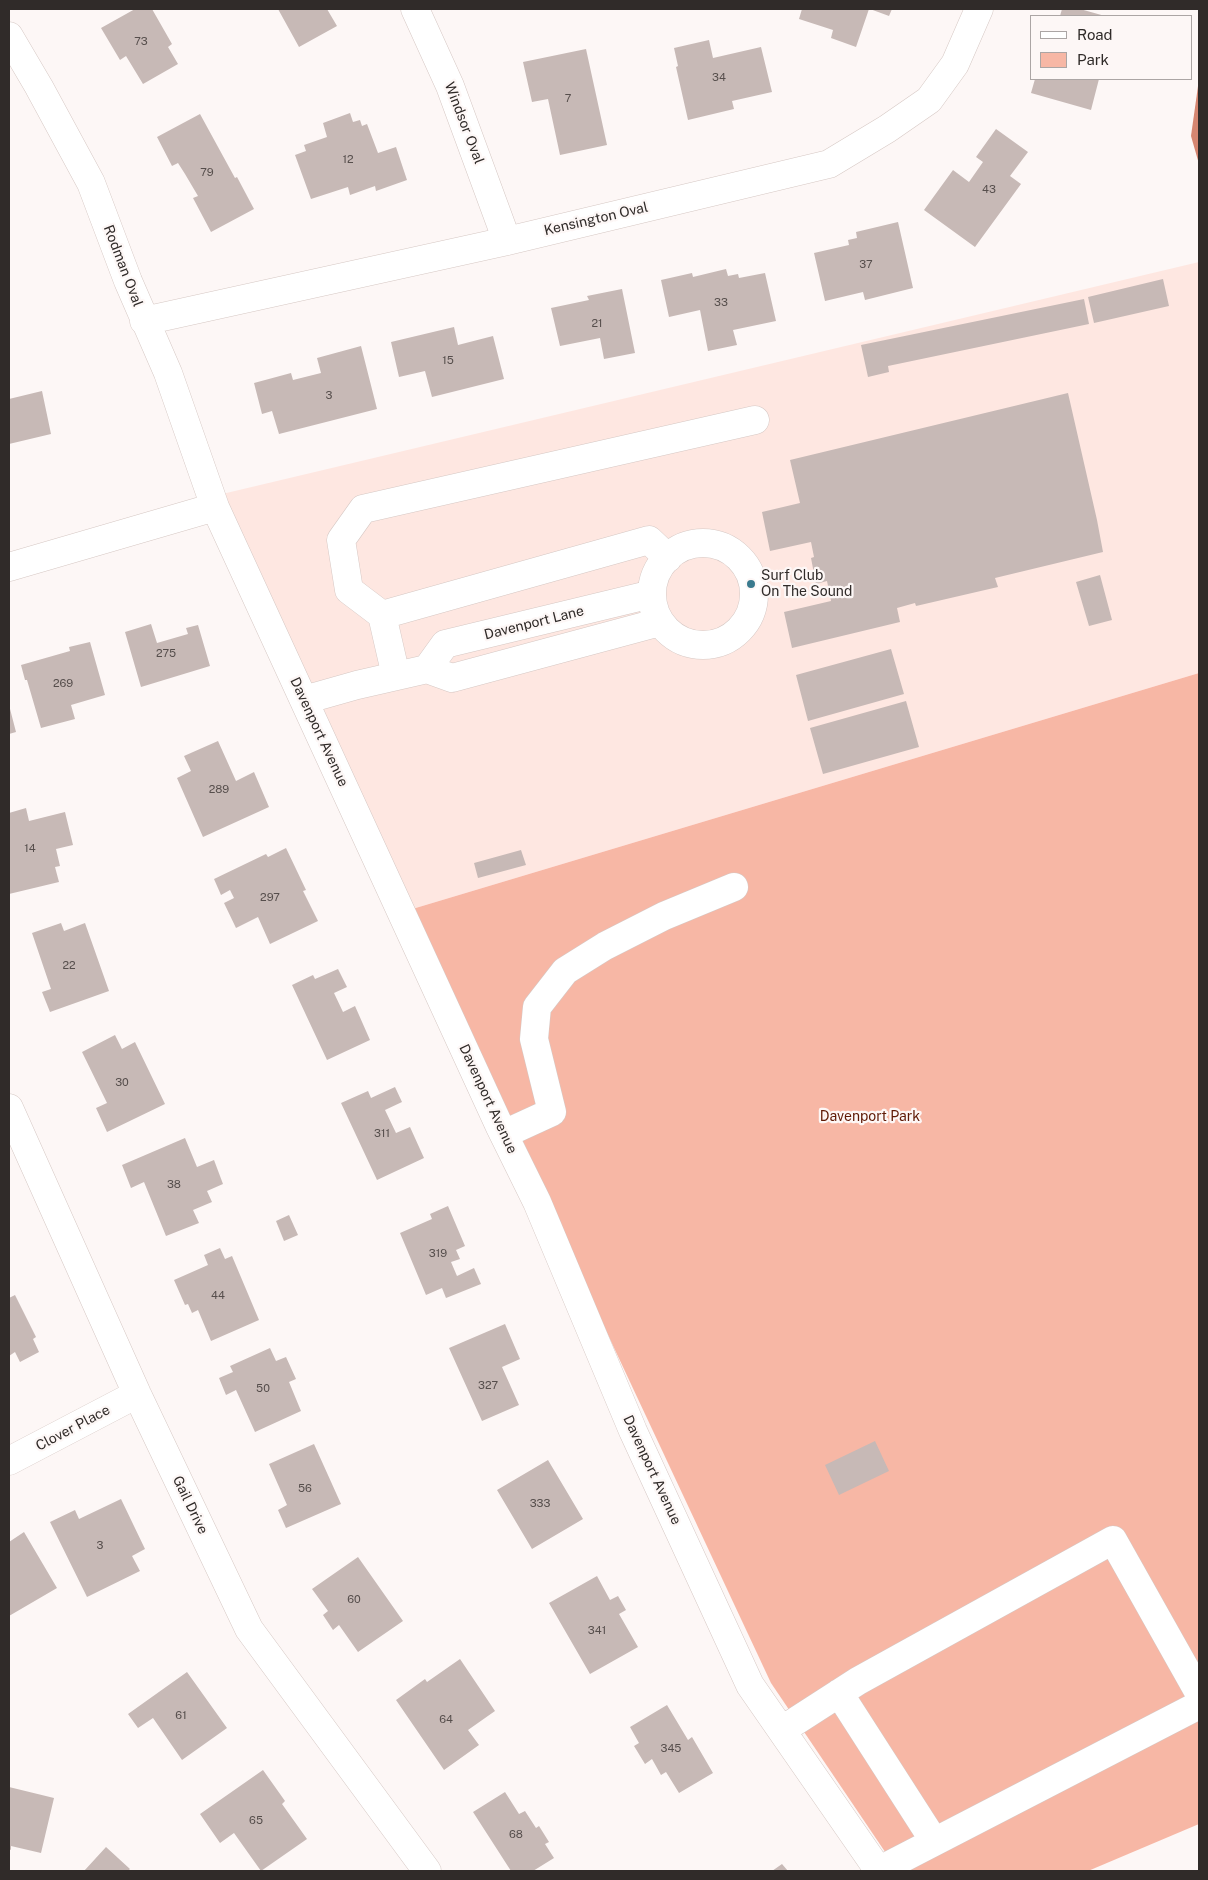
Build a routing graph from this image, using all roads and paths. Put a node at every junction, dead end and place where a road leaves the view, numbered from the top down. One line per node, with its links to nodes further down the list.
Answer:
1 (414, 9): 4 (street, Windsor Oval)
2 (979, 9): 4 (street, Kensington Oval)
3 (9, 37): 5 (street, Rodman Oval)
4 (507, 241): 5 (street, Kensington Oval)
5 (144, 321): 7 (street, Rodman Oval)
6 (755, 420): 11 (street)
7 (215, 506): 9 (street); 15 (street, Davenport Avenue)
8 (668, 558): 10 (street); 11 (street); 12 (street)
9 (9, 567)
10 (652, 594): 12 (street); 13 (street, Davenport Lane)
11 (382, 615): 14 (street)
12 (660, 622): 13 (street)
13 (427, 669): 14 (street)
14 (396, 676): 15 (street)
15 (304, 700): 18 (street, Davenport Avenue)
16 (734, 887): 18 (street)
17 (9, 1108): 19 (street, Gail Drive)
18 (504, 1134): 24 (street, Davenport Avenue)
19 (137, 1394): 20 (street, Clover Place); 26 (street, Gail Drive)
20 (9, 1461)
21 (839, 1693): 22 (street); 24 (street); 25 (street)
22 (1199, 1693)
23 (1199, 1705): 25 (street)
24 (782, 1730): 27 (street, Davenport Avenue)
25 (934, 1841): 27 (street)
26 (427, 1871)
27 (878, 1871)

